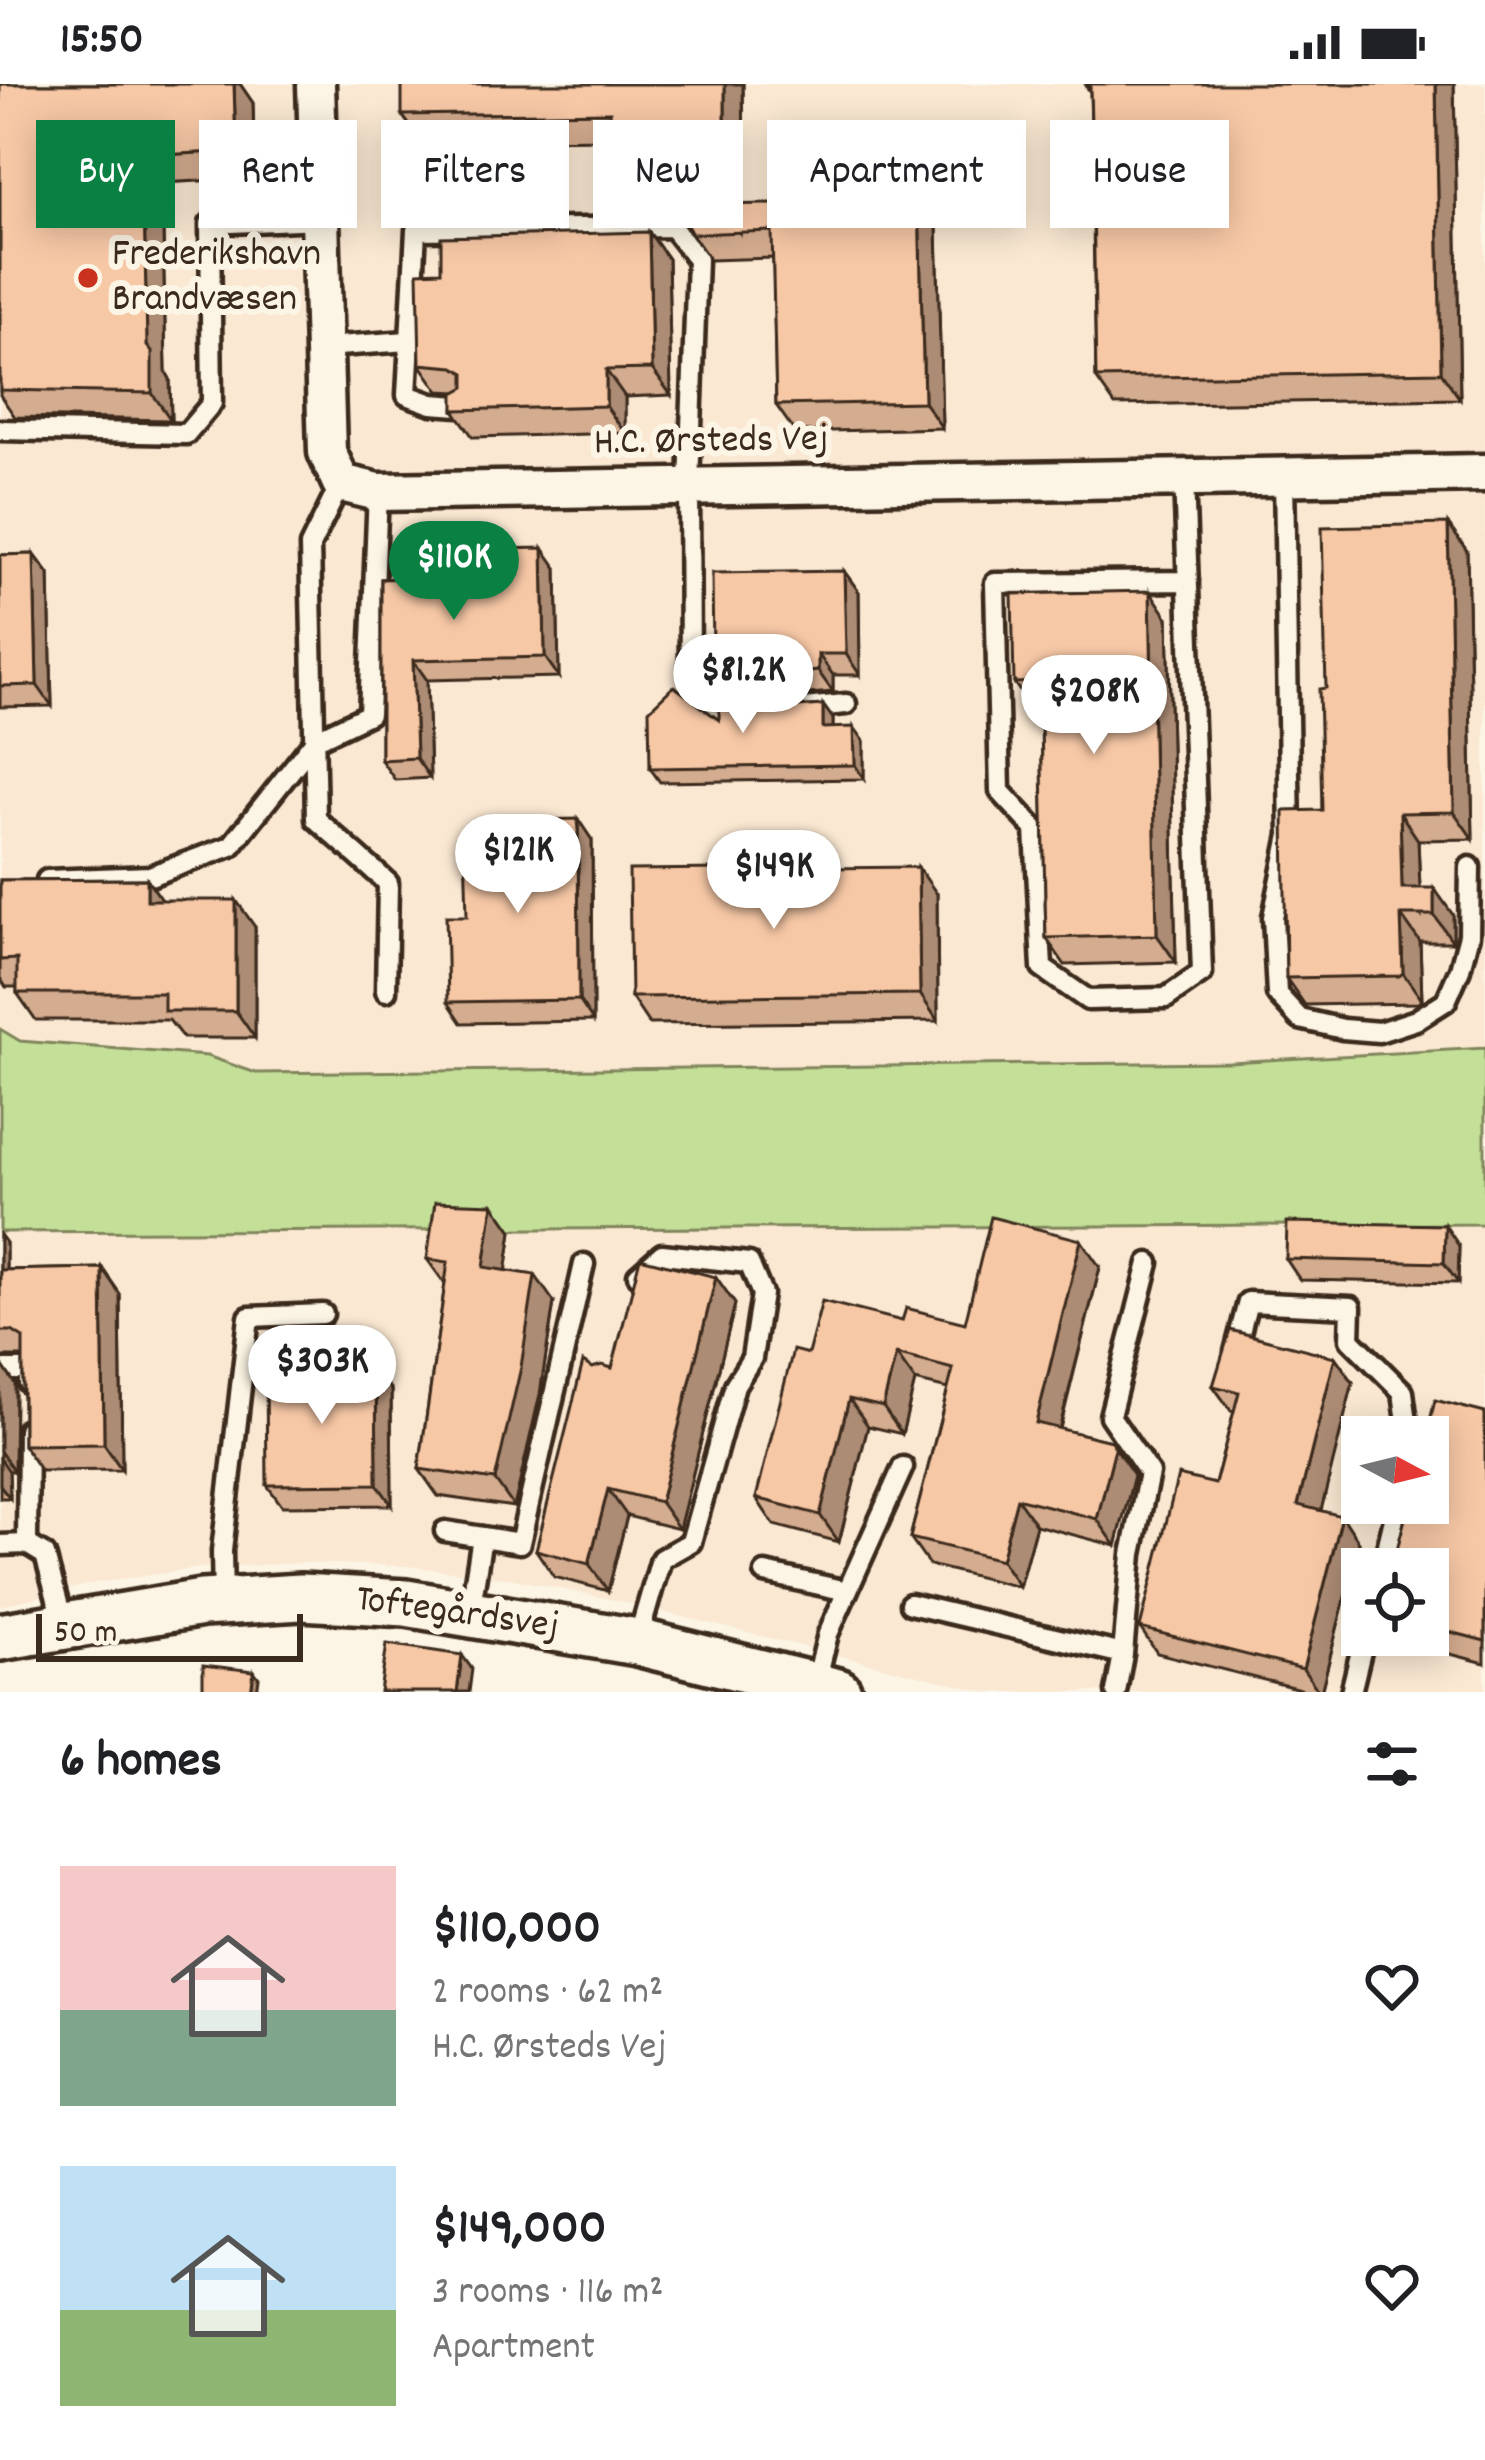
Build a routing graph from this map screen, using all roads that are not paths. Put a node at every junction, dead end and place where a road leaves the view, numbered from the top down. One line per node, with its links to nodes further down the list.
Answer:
1 (316, 84): 2 (street)
2 (317, 120)
3 (211, 228): 8 (lane)
4 (320, 228): 6 (street)
5 (408, 341): 6 (lane); 7 (lane); 13 (lane)
6 (324, 347): 12 (street)
7 (472, 407)
8 (0, 430)
9 (1485, 473): 10 (street, H.C. Ørsteds Vej)
10 (1284, 477): 11 (street, H.C. Ørsteds Vej); 18 (lane)
11 (1184, 478): 13 (street, H.C. Ørsteds Vej); 15 (lane)
12 (341, 483): 14 (street, H.C. Ørsteds Vej); 17 (lane)
13 (689, 485): 14 (street, H.C. Ørsteds Vej); 16 (lane)
14 (377, 491): 17 (lane)
15 (1188, 581): 15 (lane)
16 (847, 704)
17 (314, 740): 19 (lane); 20 (lane)
18 (1471, 867)
19 (36, 881)
20 (386, 991)
21 (1149, 1263): 41 (lane)
22 (584, 1264): 30 (lane)
23 (633, 1296): 40 (lane)
24 (323, 1315): 35 (lane)
25 (1232, 1362): 27 (lane)
26 (0, 1370): 31 (lane)
27 (1406, 1416)
28 (903, 1467): 34 (lane)
29 (446, 1531): 30 (lane)
30 (482, 1537): 37 (lane)
31 (27, 1544): 32 (lane); 38 (lane)
32 (0, 1545)
33 (765, 1573): 34 (lane)
34 (848, 1591): 43 (lane)
35 (223, 1602): 37 (street, Toftegårdsvej); 38 (street, Toftegårdsvej)
36 (910, 1604): 41 (lane)
37 (470, 1612): 40 (street, Toftegårdsvej)
38 (64, 1625): 39 (street, Toftegårdsvej)
39 (0, 1636)
40 (637, 1642): 43 (street, Toftegårdsvej)
41 (1123, 1654): 44 (lane)
42 (1360, 1656): 45 (lane)
43 (826, 1689)
44 (1116, 1692)
45 (1351, 1692)

